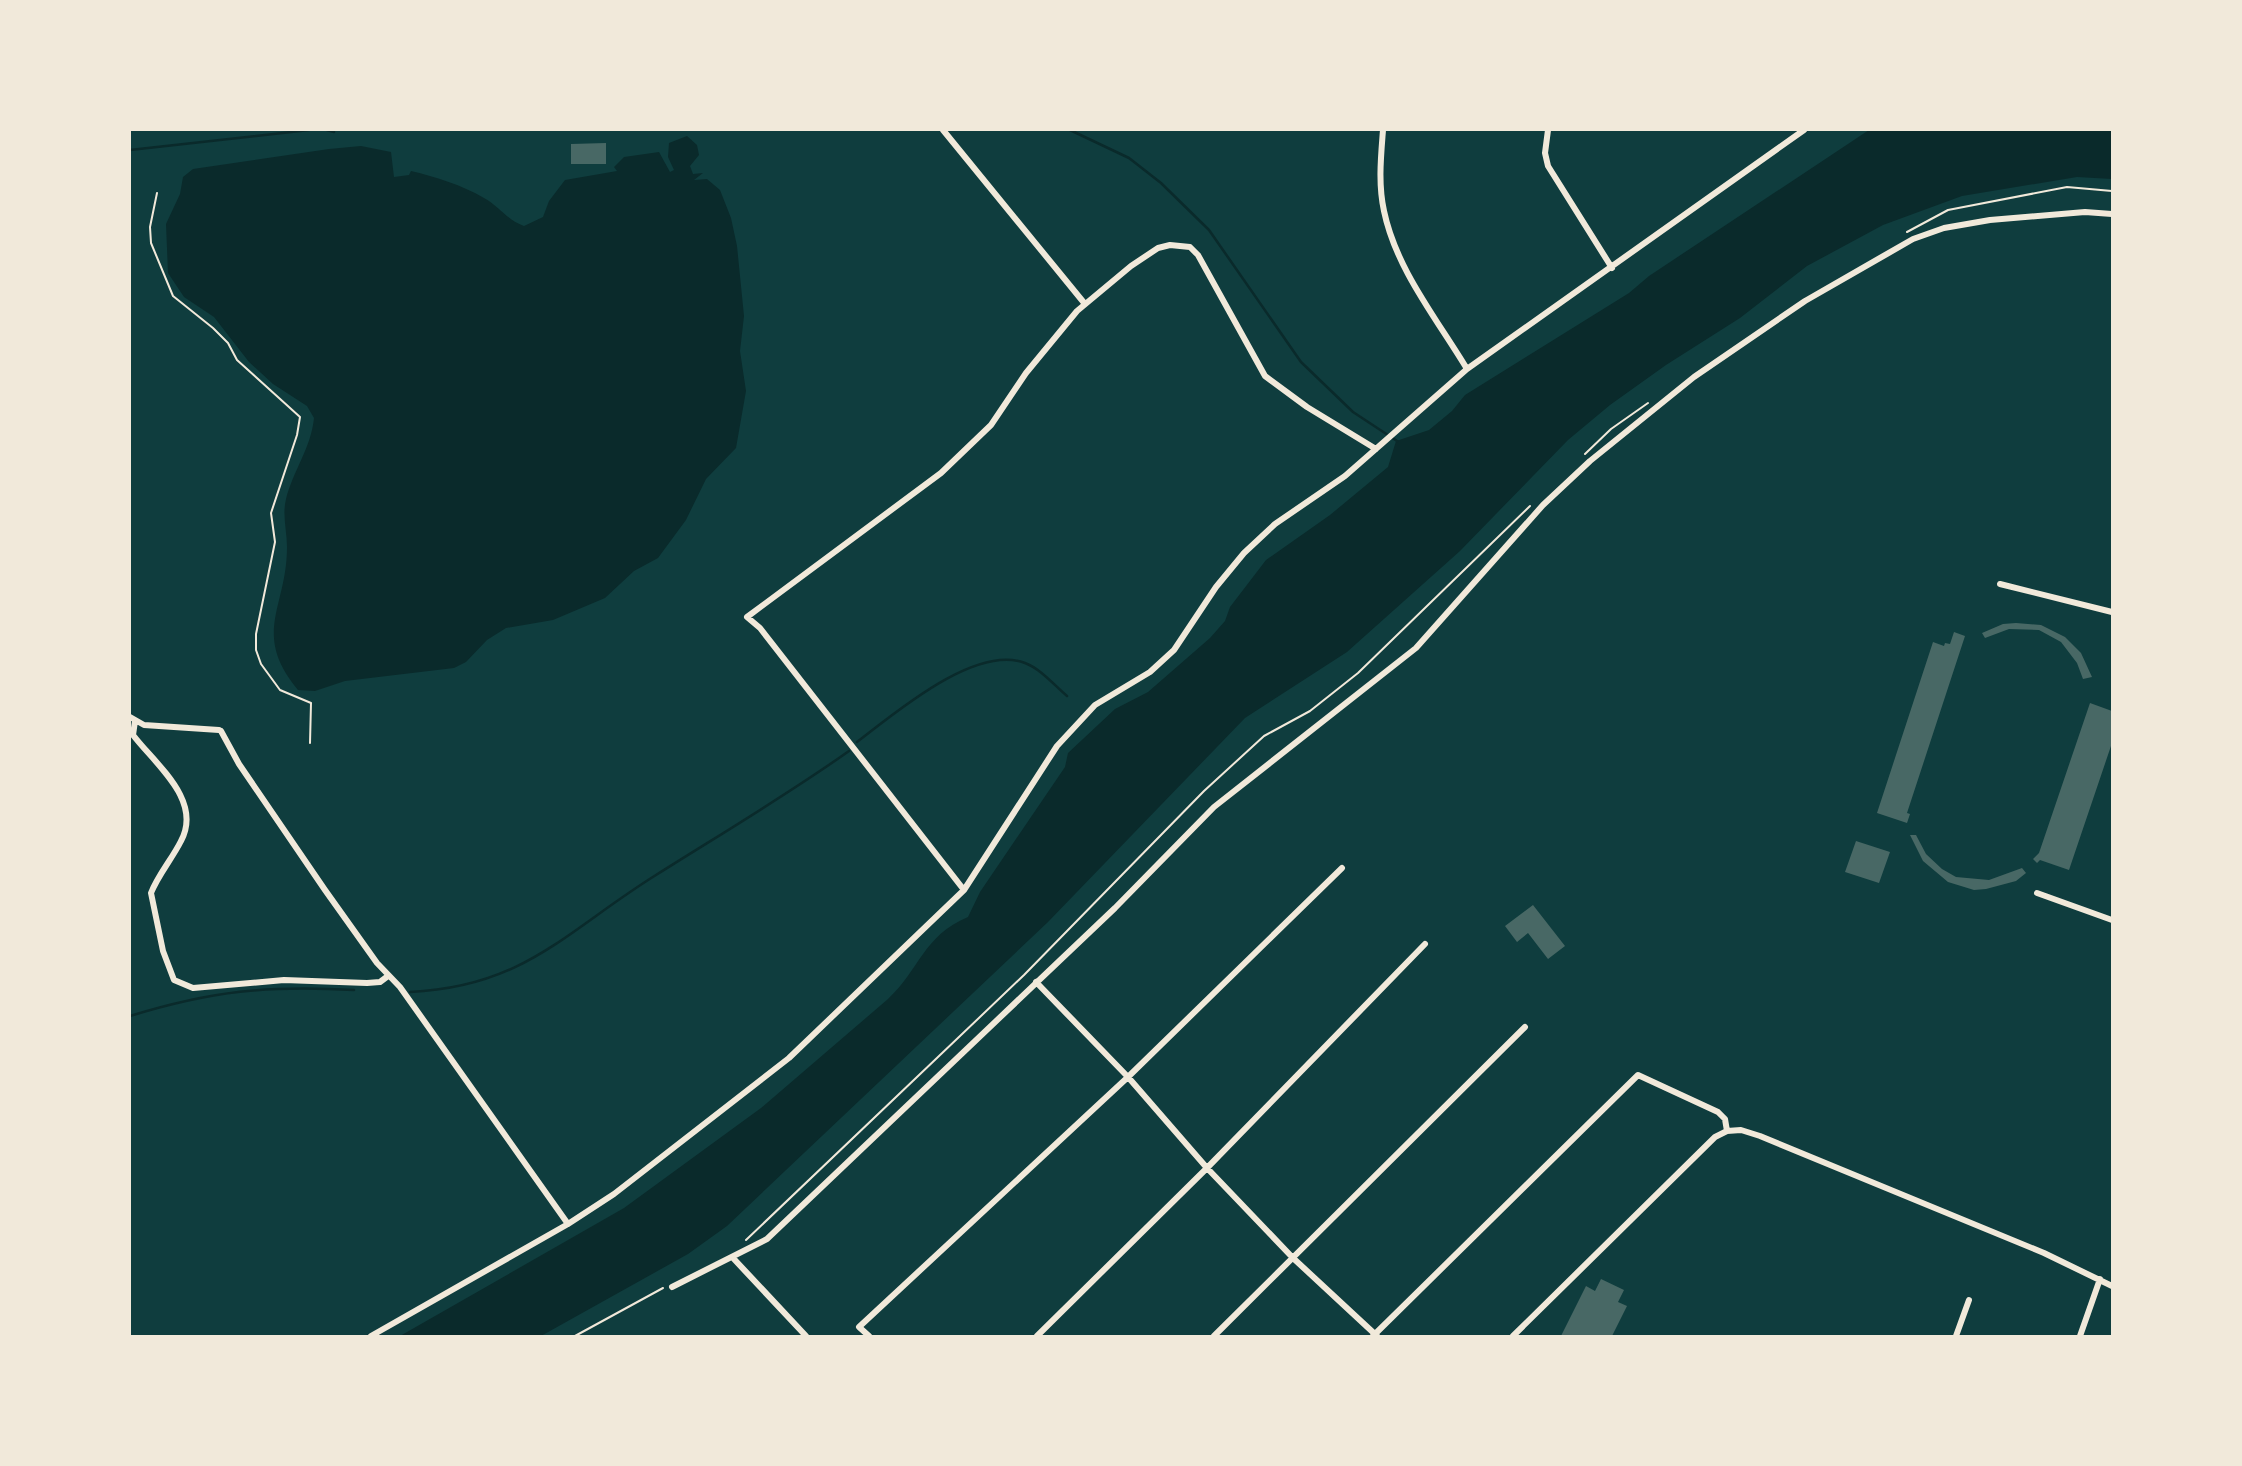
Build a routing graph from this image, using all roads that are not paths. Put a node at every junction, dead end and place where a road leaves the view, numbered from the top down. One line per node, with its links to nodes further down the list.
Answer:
1 (943, 130): 7 (street)
2 (1383, 130): 8 (street)
3 (1548, 130): 6 (street)
4 (1804, 130): 6 (street)
5 (2112, 214): 19 (street)
6 (1612, 268): 8 (street)
7 (1085, 304): 9 (street); 14 (street)
8 (1467, 369): 9 (street)
9 (1376, 449): 14 (street)
10 (2000, 584): 11 (street)
11 (2112, 612)
12 (132, 719): 18 (street); 18 (street)
13 (1342, 868): 21 (street)
14 (964, 890): 24 (street)
15 (2037, 893): 16 (street)
16 (2112, 920)
17 (1425, 944): 23 (street)
18 (388, 976): 24 (street)
19 (1036, 982): 21 (street); 25 (street)
20 (1525, 1027): 26 (street)
21 (1128, 1077): 23 (street); 33 (street)
22 (1727, 1130): 27 (street); 36 (street); 37 (street)
23 (1207, 1168): 26 (street); 34 (street)
24 (568, 1224): 31 (street)
25 (733, 1258): 29 (street); 32 (street)
26 (1293, 1258): 35 (street); 36 (street)
27 (2101, 1279): 28 (street); 39 (street)
28 (2112, 1286)
29 (672, 1287)
30 (1969, 1300): 38 (street)
31 (371, 1336)
32 (806, 1336)
33 (869, 1336)
34 (1037, 1336)
35 (1214, 1336)
36 (1375, 1336)
37 (1513, 1336)
38 (1956, 1336)
39 (2080, 1336)

